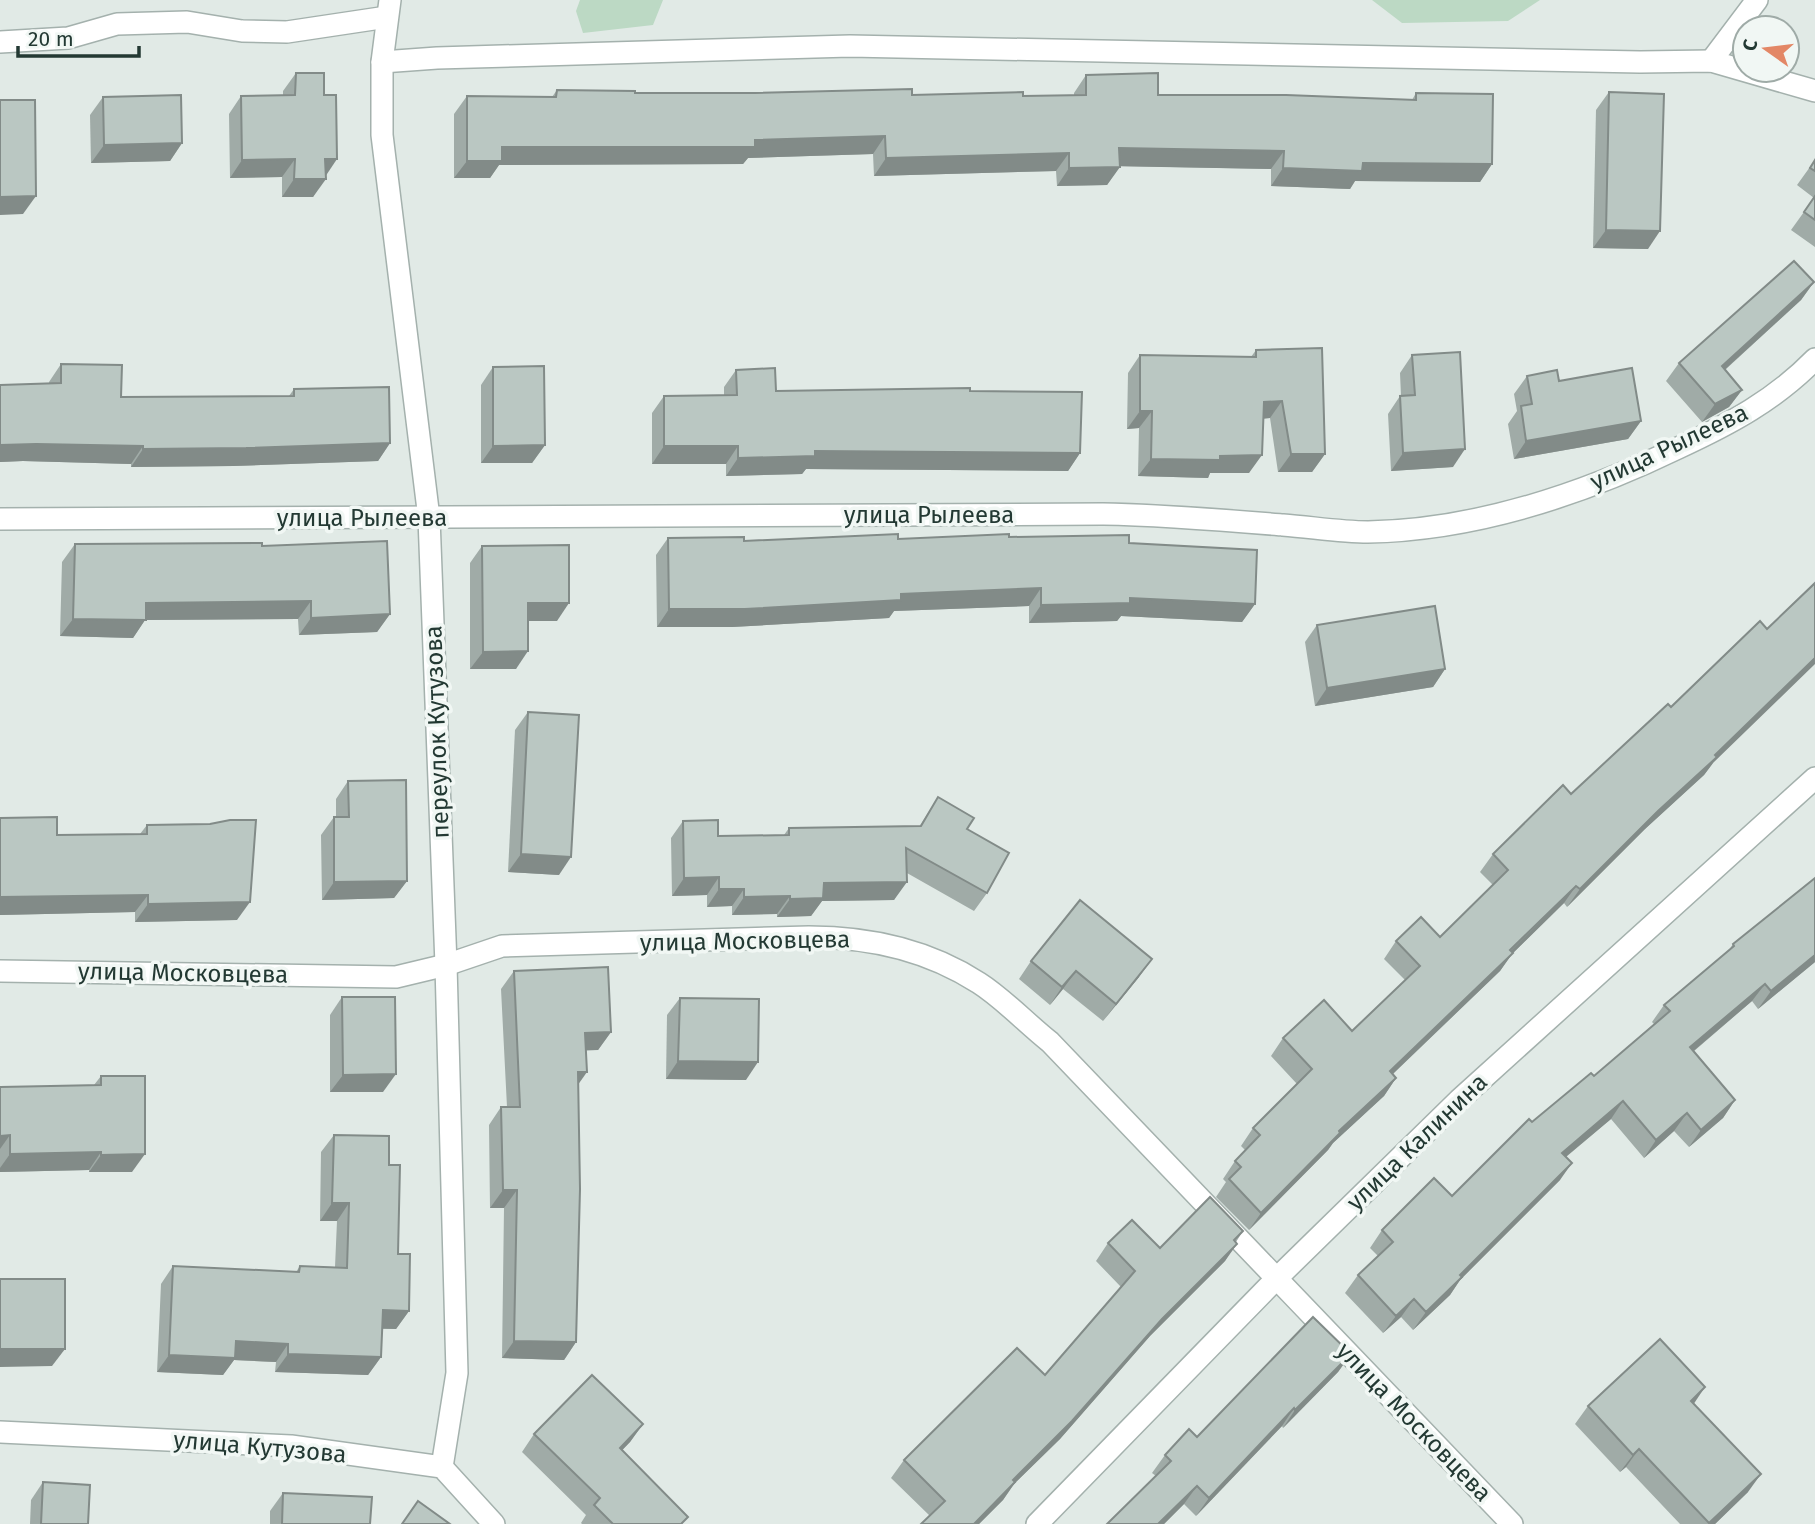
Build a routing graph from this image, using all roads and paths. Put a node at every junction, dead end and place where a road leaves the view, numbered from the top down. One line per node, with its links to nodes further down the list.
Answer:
1 (1757, 0): 4 (street)
2 (389, 8): 3 (street); 5 (street, переулок Кутузова)
3 (0, 41)
4 (1711, 61): 5 (street); 6 (street)
5 (382, 62): 9 (street, переулок Кутузова)
6 (1815, 91)
7 (1815, 359): 9 (street, улица Рылеева)
8 (0, 519): 9 (street, улица Рылеева)
9 (429, 519): 11 (street, переулок Кутузова)
10 (1815, 778): 13 (street, улица Калинина)
11 (446, 965): 12 (street, улица Московцева); 13 (street, улица Московцева); 15 (street, переулок Кутузова)
12 (0, 971)
13 (1276, 1279): 17 (street, улица Калинина); 18 (street, улица Московцева)
14 (0, 1432): 15 (street, улица Кутузова)
15 (442, 1467): 16 (street)
16 (494, 1524)
17 (1037, 1524)
18 (1512, 1524)

